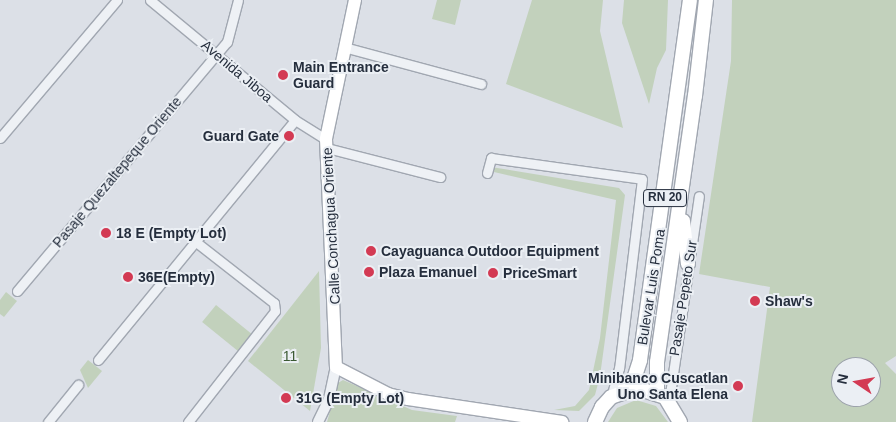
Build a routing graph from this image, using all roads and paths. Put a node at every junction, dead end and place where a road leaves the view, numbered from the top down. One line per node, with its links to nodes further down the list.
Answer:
1 (117, 0): 11 (street)
2 (150, 0): 8 (street, Avenida Jiboa)
3 (238, 0): 8 (street, Pasaje Quezaltepeque Oriente)
4 (355, 0): 7 (main road, Calle Conchagua Oriente)
5 (690, 0): 23 (highway, Bulevar Luis Poma / RN 20)
6 (706, 0): 16 (highway, Bulevar Luis Poma / RN 20)
7 (344, 46): 9 (street); 12 (main road, Calle Conchagua Oriente)
8 (217, 54): 10 (street, Avenida Jiboa); 19 (street, Pasaje Quezaltepeque Oriente)
9 (481, 84)
10 (296, 120): 12 (street, Avenida Jiboa); 17 (street)
11 (0, 138)
12 (327, 143): 14 (street, Avenida Jiboa); 21 (main road, Calle Conchagua Oriente)
13 (487, 173): 23 (street)
14 (440, 177)
15 (699, 196): 18 (street, Pasaje Pepeto Sur)
16 (680, 202): 18 (highway); 24 (highway, Bulevar Luis Poma / RN 20)
17 (196, 242): 20 (street); 26 (street)
18 (688, 264): 24 (street, Pasaje Pepeto Sur)
19 (17, 291)
20 (98, 360)
21 (336, 367): 27 (street, Calle Conchagua Oriente); 28 (main road)
22 (78, 386): 25 (street)
23 (617, 393): 24 (highway); 29 (highway, RN 20)
24 (663, 396): 30 (highway, RN 20)
25 (48, 422)
26 (188, 422)
27 (318, 422)
28 (562, 422)
29 (595, 422)
30 (680, 422)

